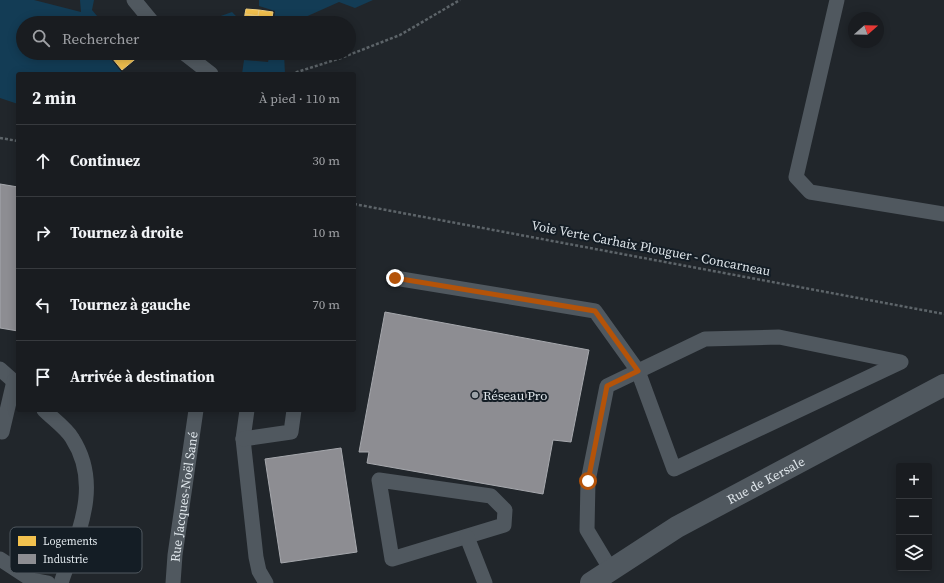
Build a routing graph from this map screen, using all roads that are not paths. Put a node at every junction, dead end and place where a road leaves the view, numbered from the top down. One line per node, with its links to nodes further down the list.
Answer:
1 (134, 0): 3 (lane)
2 (837, 0): 6 (lane)
3 (147, 16)
4 (193, 60): 5 (lane)
5 (208, 72)
6 (944, 214)
7 (395, 278): 9 (lane)
8 (0, 369): 10 (lane)
9 (638, 371): 9 (lane); 22 (lane)
10 (16, 383): 16 (lane)
11 (944, 384): 22 (street, Rue de Kersale)
12 (46, 412): 18 (lane)
13 (196, 412): 27 (lane, Rue Jacques-Noël Sané)
14 (247, 412): 17 (lane)
15 (294, 412): 17 (lane)
16 (1, 436)
17 (243, 439): 28 (lane)
18 (80, 527)
19 (467, 537): 19 (lane); 29 (lane)
20 (0, 559): 21 (lane)
21 (10, 566)
22 (611, 570): 30 (street, Rue de Kersale)
23 (21, 573): 25 (lane)
24 (64, 573): 26 (lane)
25 (48, 583)
26 (60, 583)
27 (173, 583)
28 (266, 583)
29 (485, 583)
30 (591, 583)

